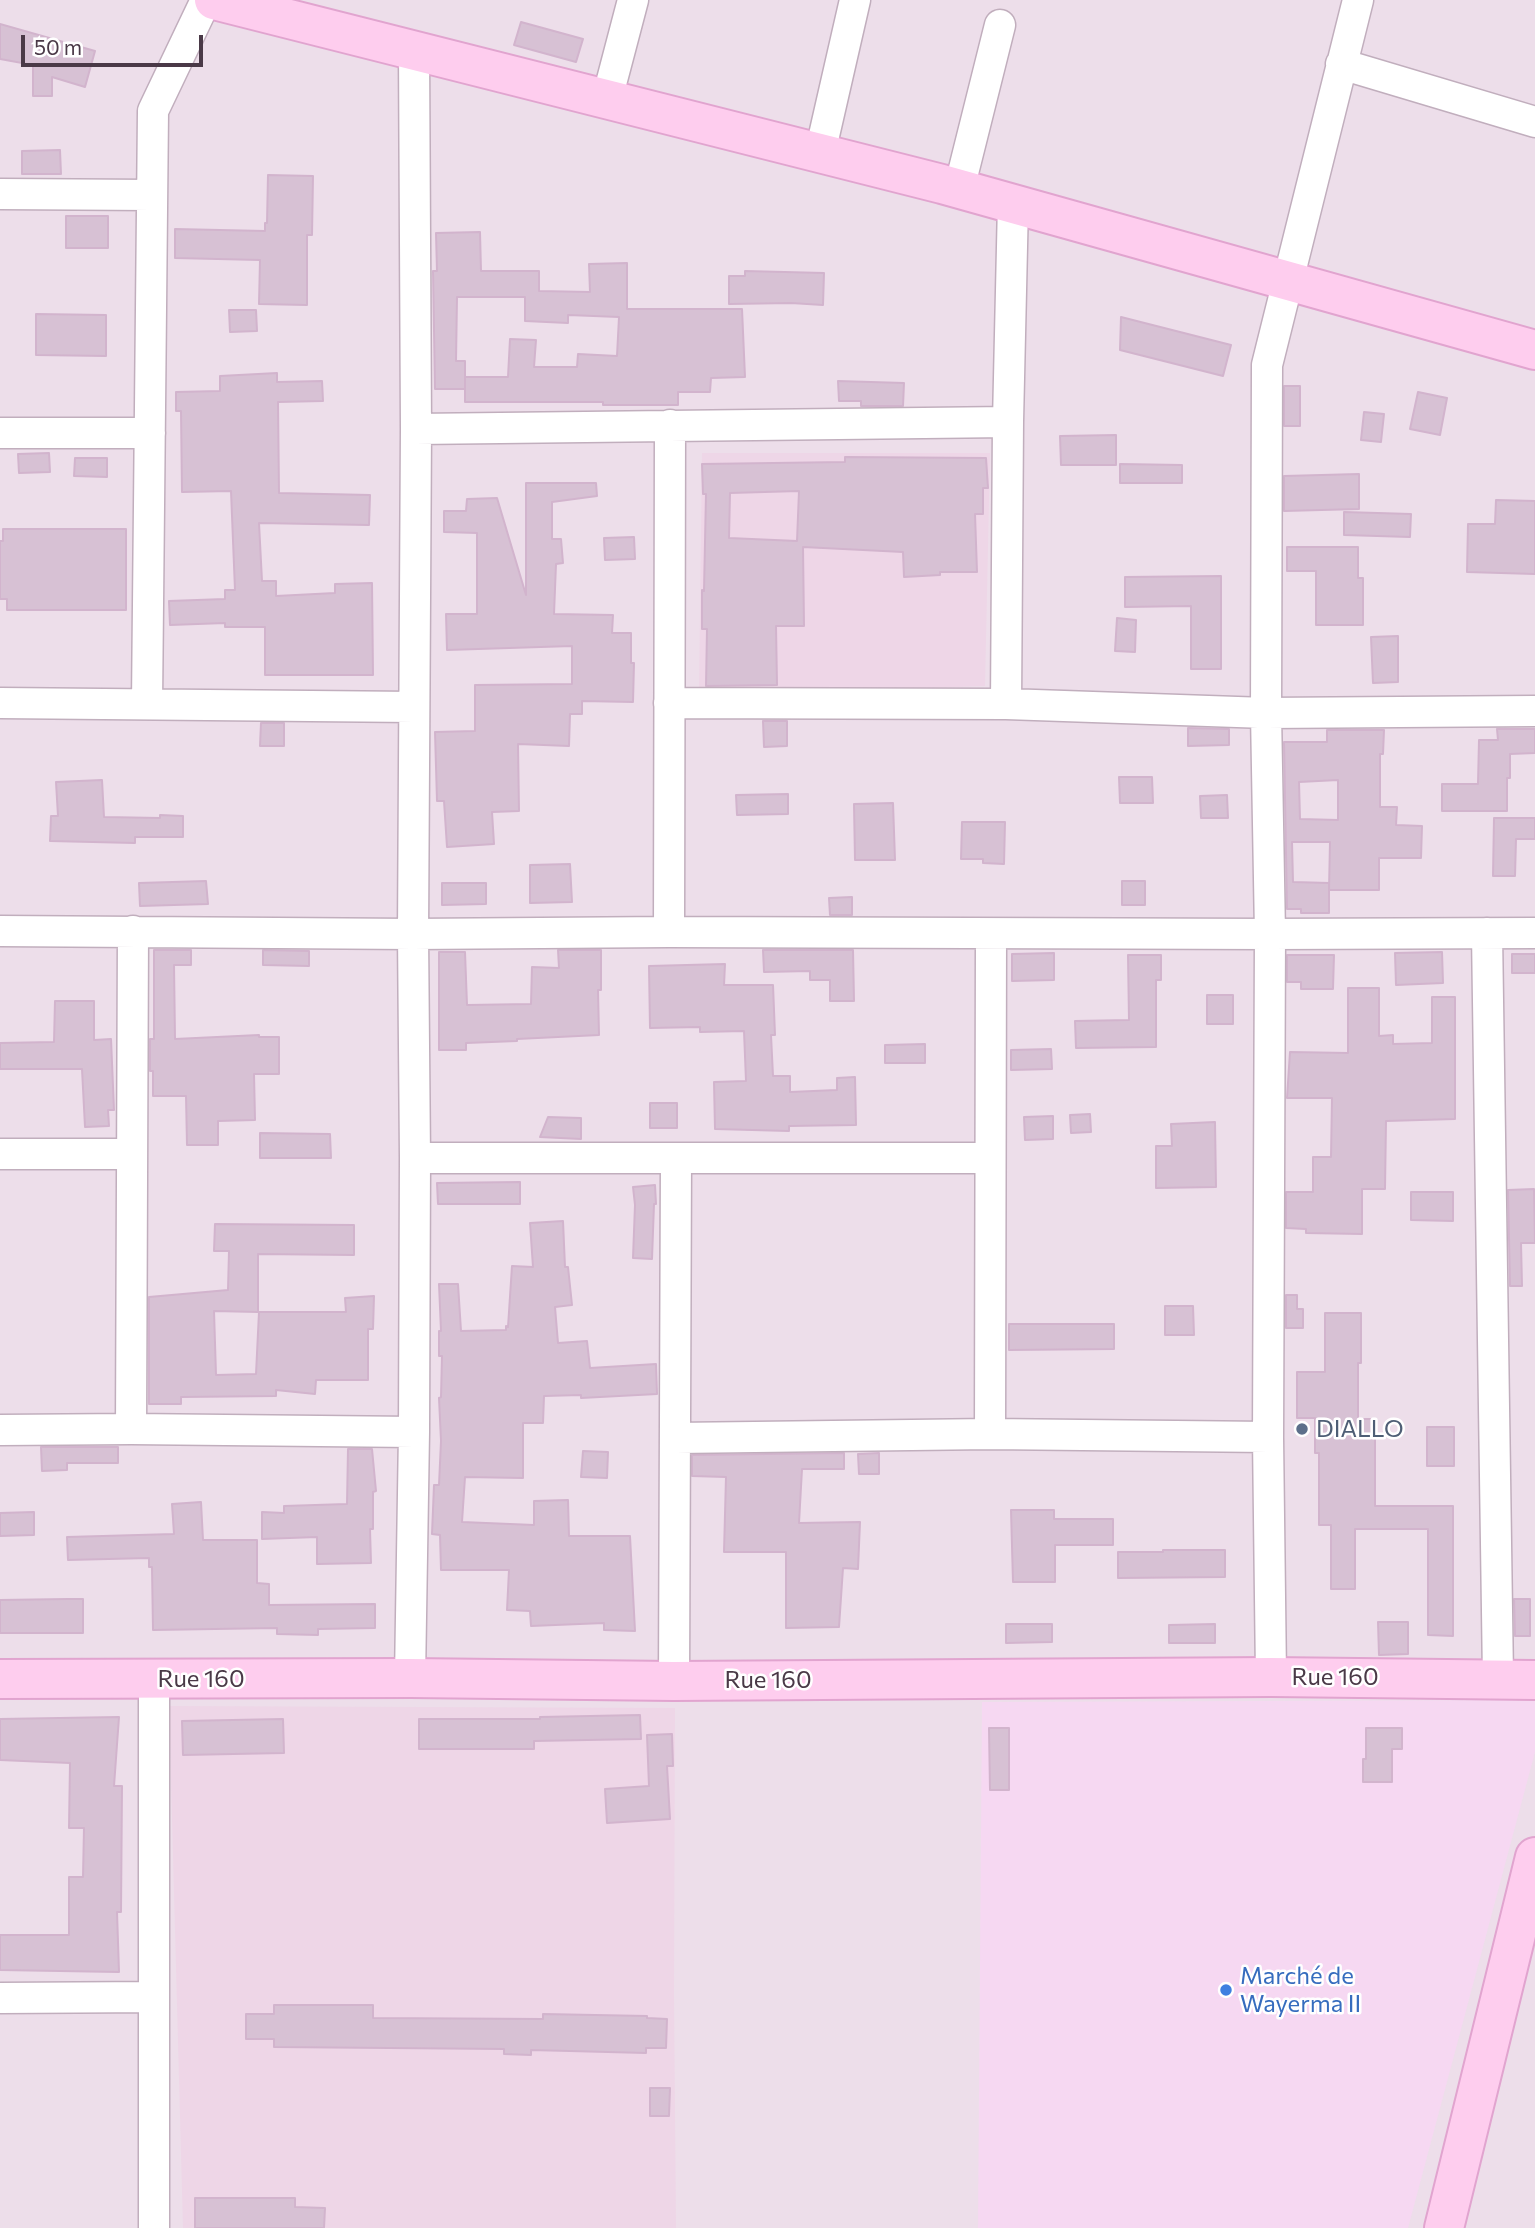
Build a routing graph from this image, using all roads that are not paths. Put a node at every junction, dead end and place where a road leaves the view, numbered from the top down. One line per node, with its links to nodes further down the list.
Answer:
1 (206, 0): 14 (street)
2 (214, 0): 7 (street)
3 (634, 0): 9 (street)
4 (855, 0): 11 (street)
5 (1358, 0): 8 (street)
6 (1000, 25): 12 (street)
7 (414, 51): 9 (street); 20 (street)
8 (1341, 65): 10 (street); 16 (street)
9 (607, 99): 11 (street)
10 (1535, 122)
11 (820, 153): 12 (street)
12 (959, 189): 15 (street)
13 (0, 194): 14 (street)
14 (151, 195): 22 (street)
15 (1013, 203): 16 (street); 18 (street)
16 (1289, 279): 17 (street); 29 (street)
17 (1535, 350)
18 (1007, 422): 19 (street); 26 (street)
19 (670, 425): 20 (street); 25 (street)
20 (415, 429): 27 (street)
21 (0, 433): 22 (street)
22 (150, 433): 24 (street)
23 (0, 703): 24 (street)
24 (148, 703): 27 (street)
25 (669, 703): 26 (street); 32 (street)
26 (1006, 704): 29 (street)
27 (414, 707): 35 (street)
28 (1535, 711): 29 (street)
29 (1266, 713): 37 (street)
30 (0, 931): 31 (street)
31 (133, 931): 35 (street); 39 (street)
32 (669, 932): 35 (street); 36 (street)
33 (1487, 933): 34 (street); 37 (street); 53 (street)
34 (1535, 933)
35 (413, 934): 41 (street)
36 (991, 934): 37 (street); 40 (street)
37 (1270, 934): 47 (street)
38 (0, 1154): 39 (street)
39 (132, 1154): 43 (street)
40 (990, 1157): 42 (street); 46 (street)
41 (415, 1158): 42 (street); 45 (street)
42 (676, 1159): 48 (street)
43 (131, 1429): 44 (street); 45 (street)
44 (0, 1430)
45 (414, 1432): 50 (street)
46 (990, 1434): 47 (street); 48 (street)
47 (1268, 1437): 49 (street)
48 (676, 1438): 54 (street)
49 (1271, 1676): 53 (street, Rue 160); 54 (street, Rue 160)
50 (410, 1678): 52 (street, Rue 160); 54 (street, Rue 160)
51 (0, 1679): 52 (street, Rue 160)
52 (154, 1679): 57 (street)
53 (1517, 1679)
54 (674, 1681)
55 (1535, 1857): 56 (street)
56 (1523, 1958): 60 (street)
57 (154, 1997): 58 (street); 59 (street)
58 (0, 1998)
59 (153, 2228)
60 (1444, 2228)

